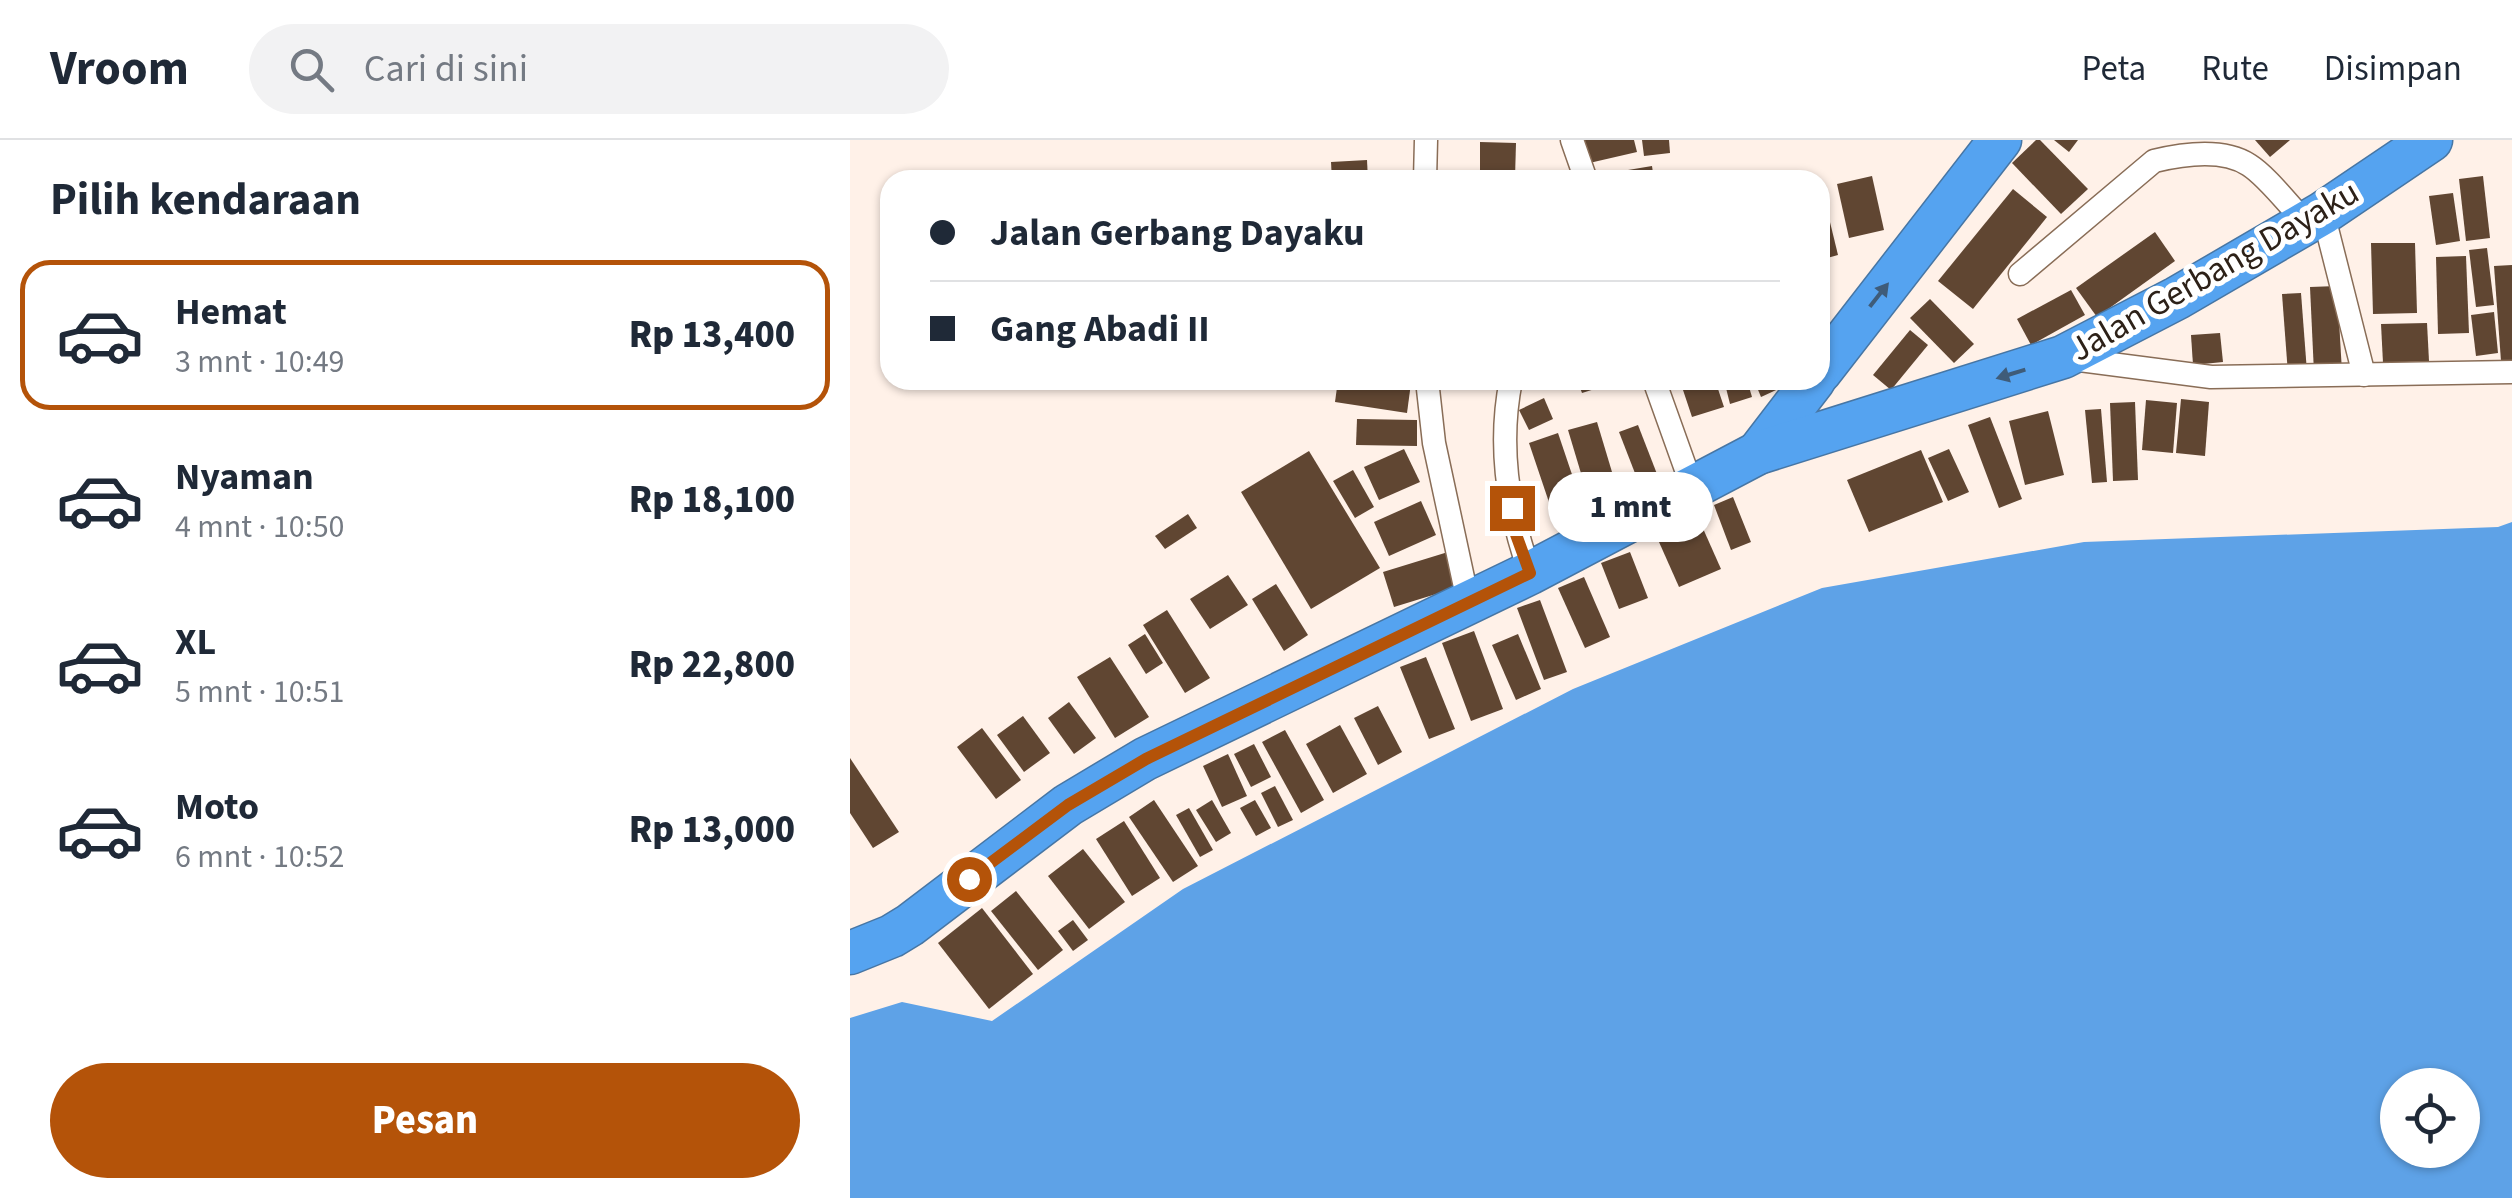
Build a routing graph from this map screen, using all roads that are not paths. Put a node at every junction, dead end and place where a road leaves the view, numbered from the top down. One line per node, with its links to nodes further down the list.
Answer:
1 (1426, 140): 6 (street)
2 (1572, 140): 7 (street)
3 (2000, 140): 11 (highway, one-way to 3)
4 (2431, 140): 8 (highway, Jalan Gerbang Dayaku)
5 (2153, 150): 8 (street); 9 (street)
6 (1425, 170)
7 (1582, 170)
8 (2315, 218): 10 (highway, Jalan Gerbang Dayaku); 13 (street)
9 (2020, 274)
10 (2063, 357): 13 (street); 18 (highway, Jalan Gerbang Dayaku, one-way to 18)
11 (1830, 359)
12 (2512, 372): 13 (street)
13 (2364, 375)
14 (1428, 390): 21 (street)
15 (1509, 390): 20 (street)
16 (1658, 390): 19 (street)
17 (1806, 390): 18 (highway, Jalan Gerbang Dayaku)
18 (1758, 453): 19 (highway, Jalan Gerbang Dayaku)
19 (1693, 489): 20 (highway, Jalan Gerbang Dayaku)
20 (1530, 573): 21 (highway, Jalan Gerbang Dayaku)
21 (1468, 601): 22 (highway, Jalan Gerbang Dayaku)
22 (850, 953)

